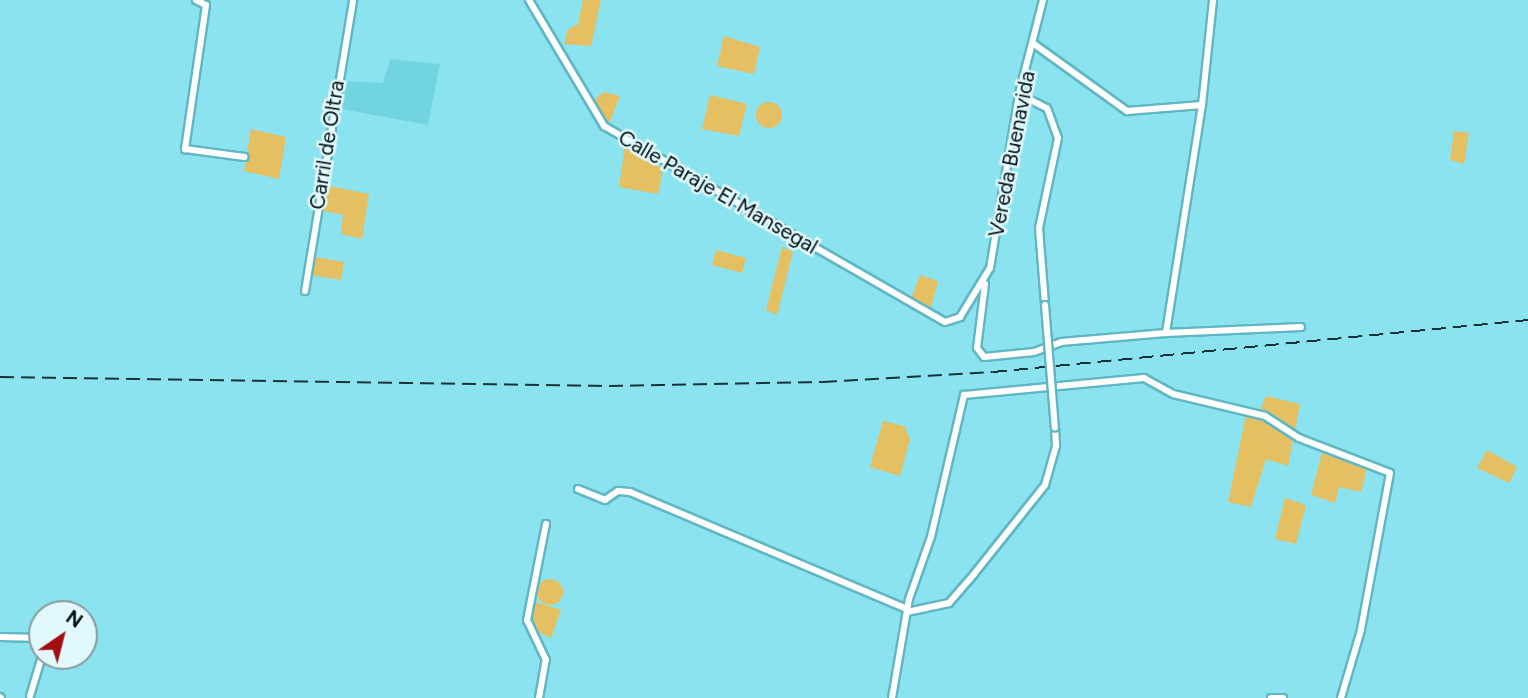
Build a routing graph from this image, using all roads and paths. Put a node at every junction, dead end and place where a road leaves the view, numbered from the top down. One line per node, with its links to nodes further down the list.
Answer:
1 (196, 0): 9 (street)
2 (352, 0): 11 (street, Carril de Oltra)
3 (529, 0): 10 (street, Calle Paraje El Mansegal)
4 (1043, 0): 6 (street, Vereda Buenavida)
5 (1213, 0): 8 (street)
6 (1034, 44): 7 (street, Vereda Buenavida); 8 (street)
7 (1019, 94): 10 (street, Vereda Buenavida); 16 (street, bridge)
8 (1202, 105): 13 (street)
9 (244, 157)
10 (985, 282): 13 (street)
11 (306, 291)
12 (1301, 327): 13 (street)
13 (1166, 333)
14 (578, 489): 16 (street)
15 (546, 524): 21 (street)
16 (907, 611): 22 (street); 25 (street)
17 (0, 637): 18 (street)
18 (28, 638)
19 (38, 670): 20 (street)
20 (31, 697)
21 (539, 698)
22 (892, 698)
23 (1271, 698): 24 (street)
24 (1283, 698)
25 (1341, 698)

